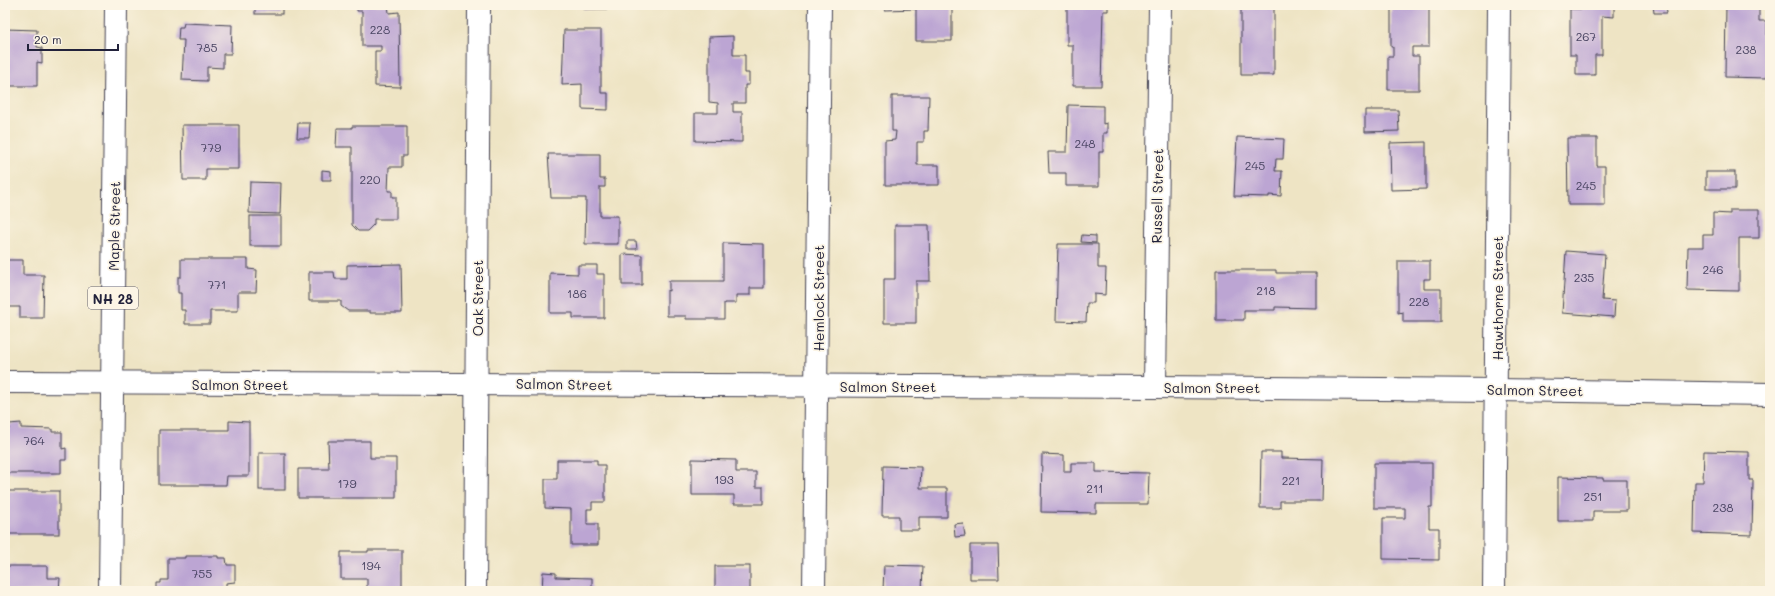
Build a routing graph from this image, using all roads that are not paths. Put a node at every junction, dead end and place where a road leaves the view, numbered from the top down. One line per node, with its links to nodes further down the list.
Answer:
1 (116, 5): 7 (street, Maple Street / NH 28)
2 (479, 5): 8 (street, Oak Street)
3 (820, 5): 9 (street, Hemlock Street)
4 (1160, 5): 10 (street, Russell Street)
5 (1499, 5): 11 (street, Hawthorne Street)
6 (5, 382): 7 (street, Salmon Street)
7 (112, 383): 8 (street, Salmon Street); 13 (street, Maple Street / NH 28)
8 (476, 383): 9 (street, Salmon Street); 14 (street, Oak Street)
9 (817, 386): 10 (street, Salmon Street); 15 (street, Hemlock Street)
10 (1155, 387): 11 (street, Salmon Street)
11 (1496, 390): 12 (street, Salmon Street); 16 (street, Hawthorne Street)
12 (1770, 394)
13 (110, 591)
14 (475, 591)
15 (814, 591)
16 (1494, 591)

